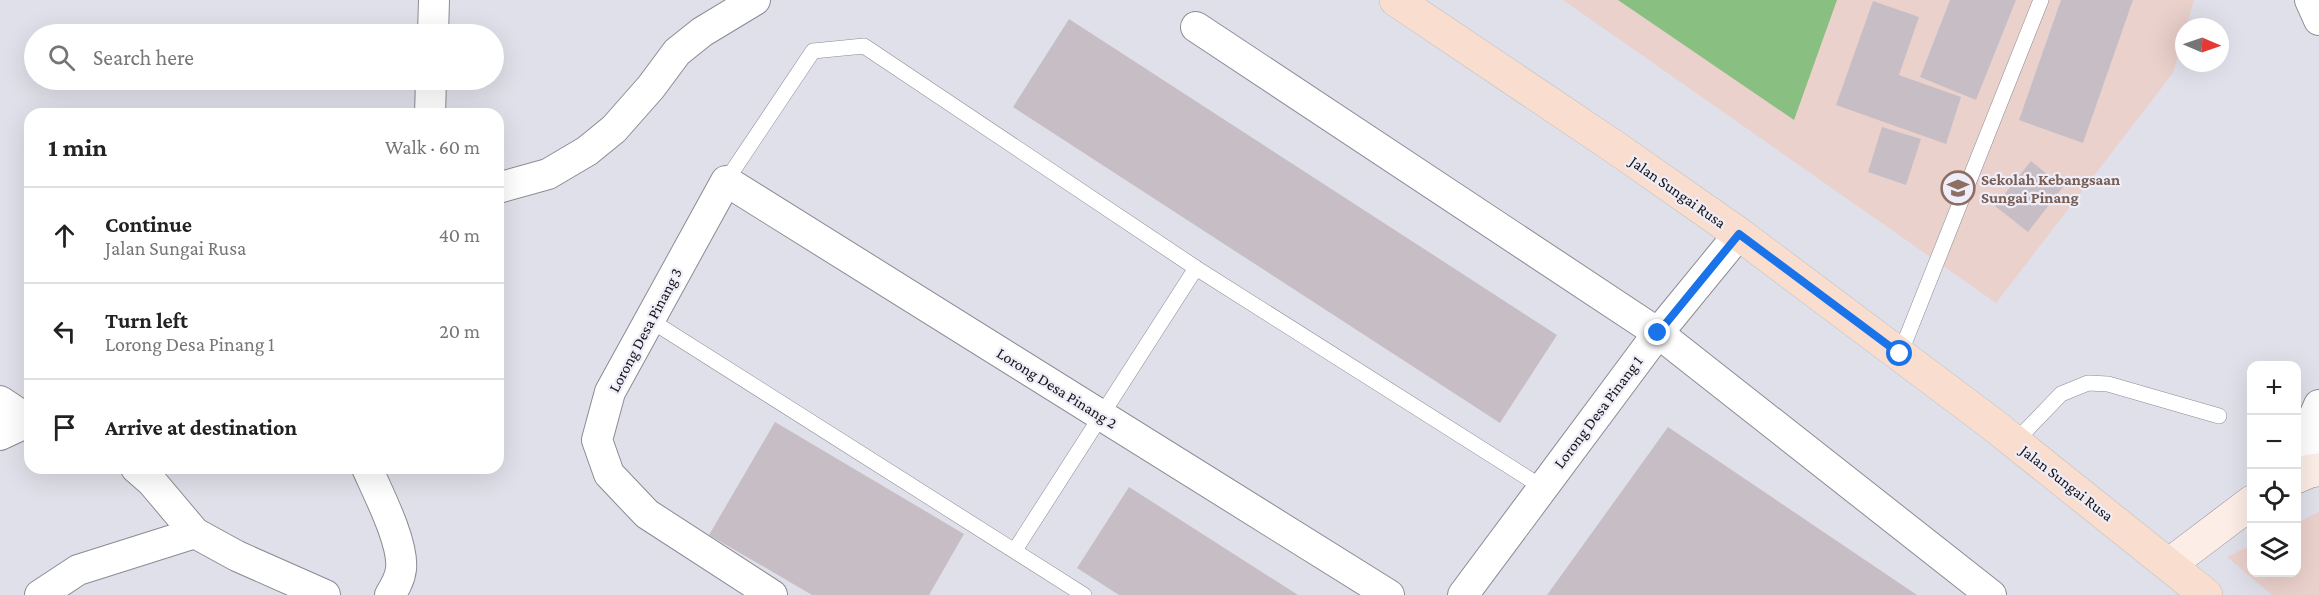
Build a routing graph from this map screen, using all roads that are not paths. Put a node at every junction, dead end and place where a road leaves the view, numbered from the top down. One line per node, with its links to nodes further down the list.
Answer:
1 (434, 0): 7 (street)
2 (755, 0): 12 (street)
3 (2041, 0): 17 (lane)
4 (2310, 0): 6 (street)
5 (1414, 5): 13 (main road, Jalan Sungai Rusa)
6 (2319, 20)
7 (433, 24)
8 (1196, 27): 16 (street)
9 (431, 90): 10 (street)
10 (430, 108)
11 (726, 181): 14 (lane, Lorong Desa Pinang 3); 15 (street, Lorong Desa Pinang 3); 20 (street, Lorong Desa Pinang 2)
12 (504, 186)
13 (1739, 234): 16 (street, Lorong Desa Pinang 1); 17 (main road, Jalan Sungai Rusa)
14 (1196, 268): 20 (lane); 29 (lane)
15 (650, 320): 32 (lane); 37 (street, Lorong Desa Pinang 3)
16 (1658, 333): 29 (street, Lorong Desa Pinang 1); 41 (street)
17 (1900, 354): 25 (main road, Jalan Sungai Rusa)
18 (0, 401): 22 (street)
19 (2319, 405): 26 (street)
20 (1102, 416): 32 (lane); 39 (street, Lorong Desa Pinang 2)
21 (2219, 416): 25 (lane)
22 (24, 417)
23 (24, 424): 24 (street)
24 (0, 435)
25 (2015, 442): 33 (main road, Jalan Sungai Rusa)
26 (2308, 472)
27 (143, 474): 31 (street)
28 (370, 474): 36 (street)
29 (1542, 487): 40 (street, Lorong Desa Pinang 1)
30 (2247, 506): 33 (main road)
31 (195, 533): 34 (street); 35 (street)
32 (1015, 550): 38 (lane)
33 (2170, 564): 42 (main road, Jalan Sungai Rusa)
34 (40, 595)
35 (325, 595)
36 (390, 595)
37 (772, 595)
38 (1084, 595)
39 (1389, 595)
40 (1464, 595)
41 (1991, 595)
42 (2206, 595)

